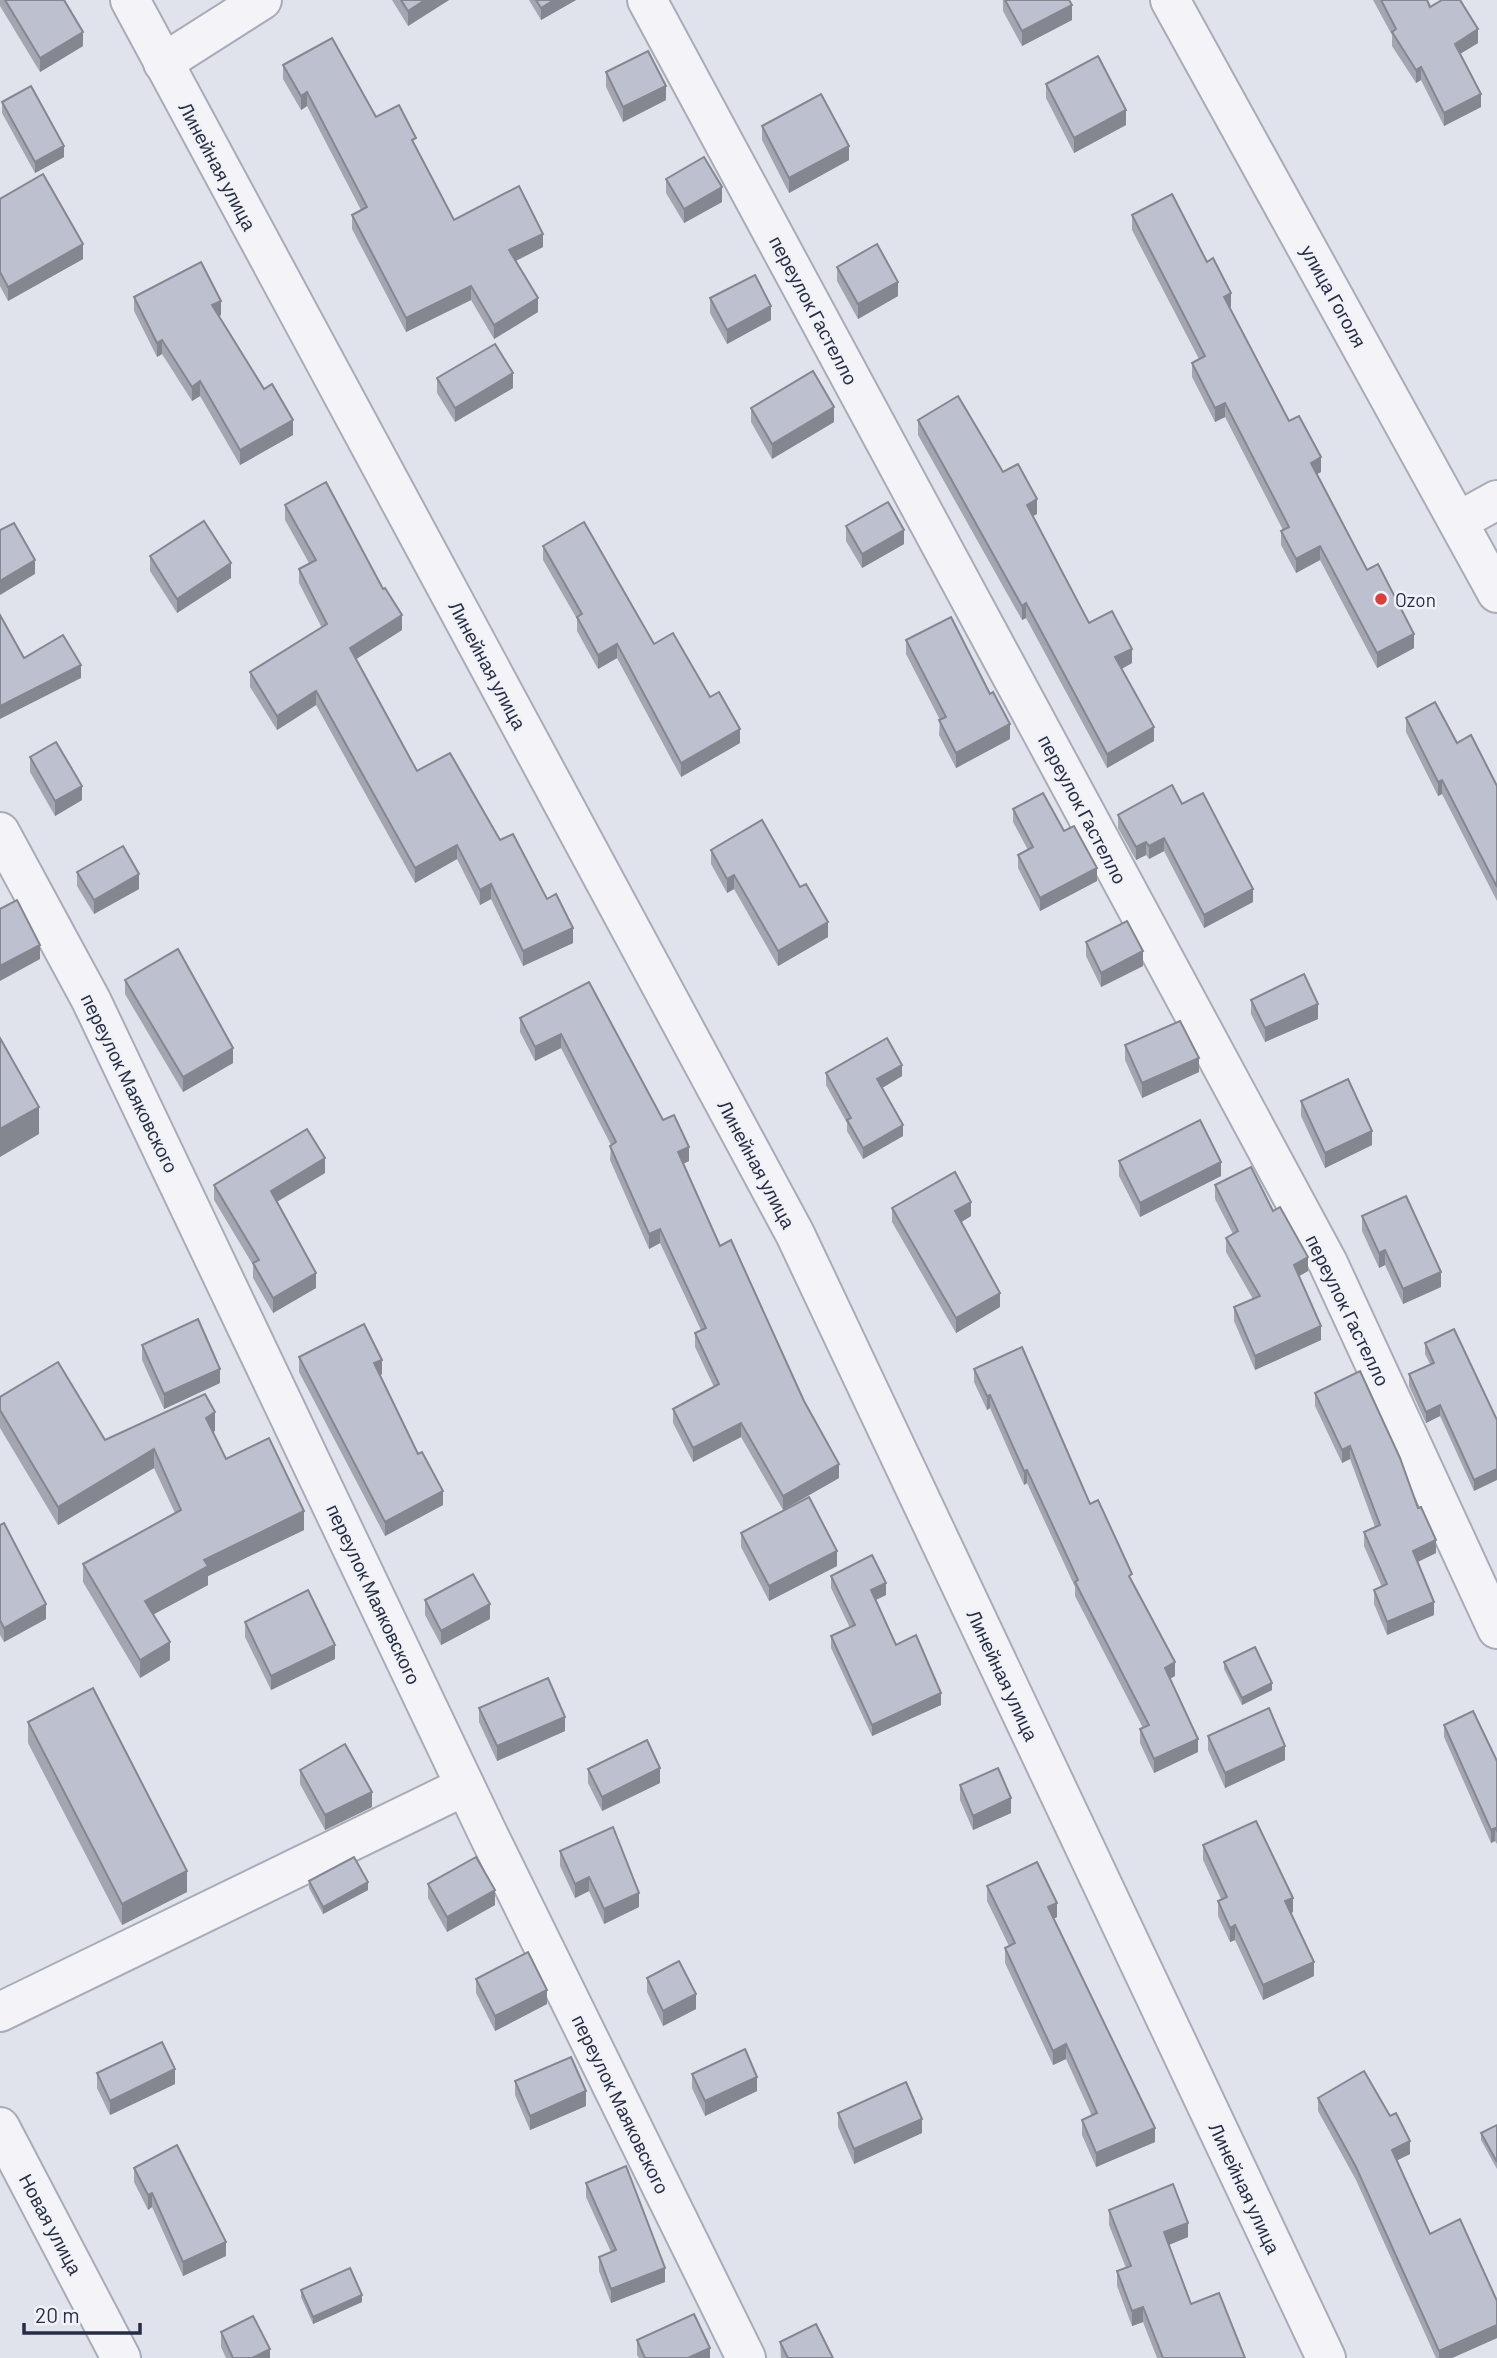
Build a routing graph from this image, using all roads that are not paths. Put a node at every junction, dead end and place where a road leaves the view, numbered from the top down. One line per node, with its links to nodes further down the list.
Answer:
1 (130, 0): 5 (street, Линейная улица)
2 (262, 0): 5 (street)
3 (647, 0): 10 (street, переулок Гастелло)
4 (1170, 0): 7 (street, улица Гоголя)
5 (163, 63): 16 (street, Линейная улица)
6 (1497, 500): 7 (street)
7 (1459, 521): 8 (street, улица Гоголя)
8 (1497, 593)
9 (0, 832): 11 (street, переулок Маяковского)
10 (1497, 1629)
11 (465, 1786): 12 (street); 15 (street, переулок Маяковского)
12 (0, 2012)
13 (0, 2127): 14 (street, Новая улица)
14 (121, 2358)
15 (746, 2358)
16 (1326, 2358)

